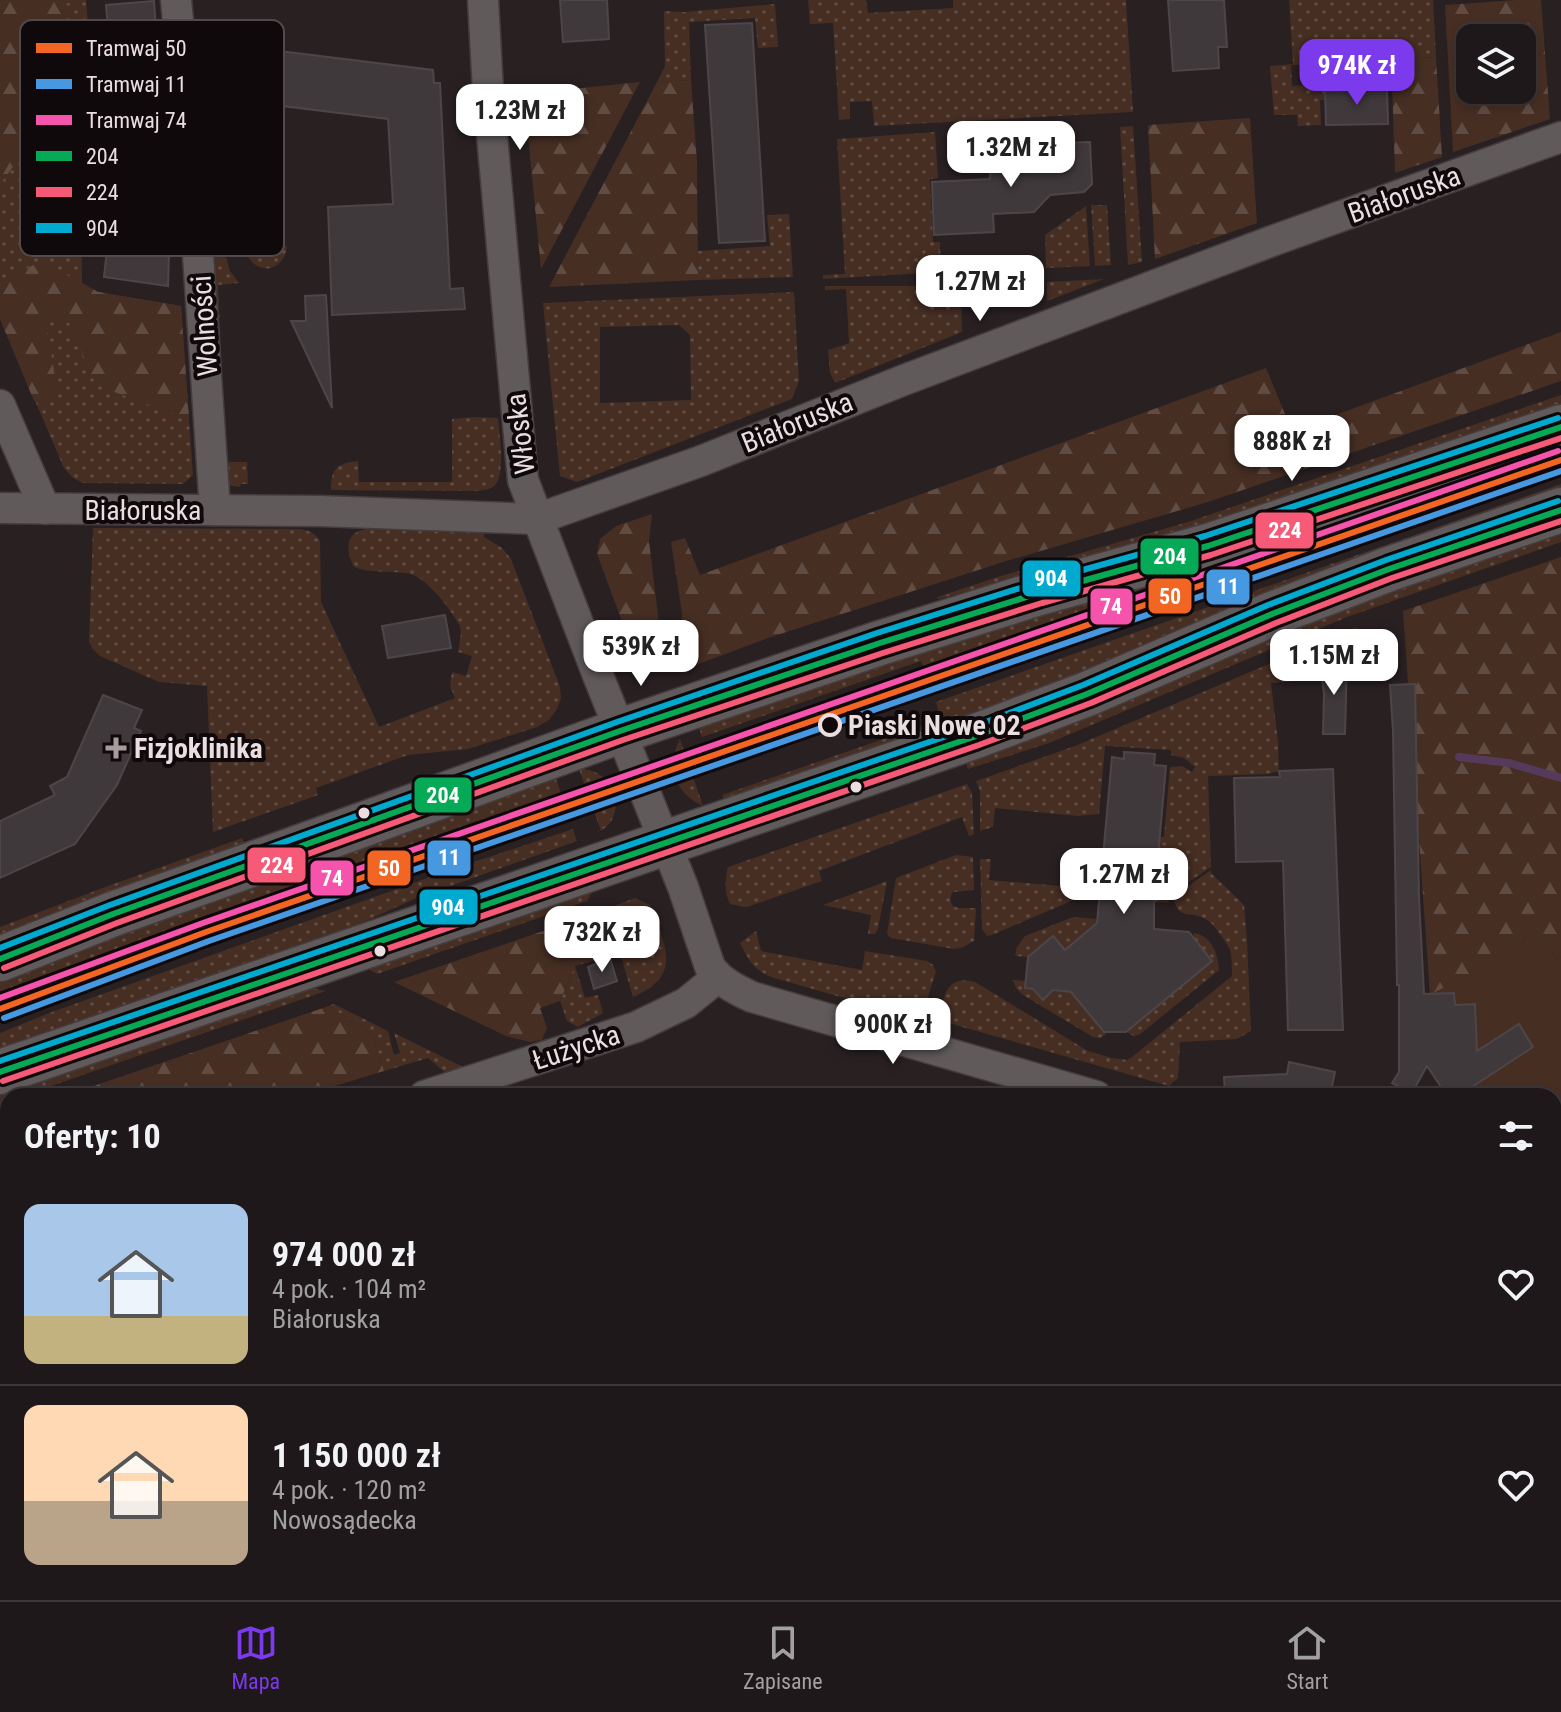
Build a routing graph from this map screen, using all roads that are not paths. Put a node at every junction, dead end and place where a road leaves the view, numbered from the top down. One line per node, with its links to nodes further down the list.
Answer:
1 (176, 0): 3 (street, Wolności)
2 (483, 0): 12 (street, Włoska)
3 (178, 20)
4 (1561, 137): 12 (street, Białoruska)
5 (198, 256): 10 (street, Wolności)
6 (0, 405): 9 (street)
7 (1561, 427): 13 (main road)
8 (0, 508): 9 (street, Białoruska)
9 (45, 509): 10 (street, Białoruska)
10 (215, 510): 12 (street, Białoruska)
11 (1561, 510): 14 (main road)
12 (537, 519): 13 (street, Włoska)
13 (620, 731): 14 (street, Włoska); 15 (main road)
14 (665, 843): 16 (street, Włoska); 17 (main road)
15 (0, 959)
16 (718, 977): 18 (street, Łużycka); 19 (street)
17 (0, 1072)
18 (449, 1088)
19 (1068, 1088)

